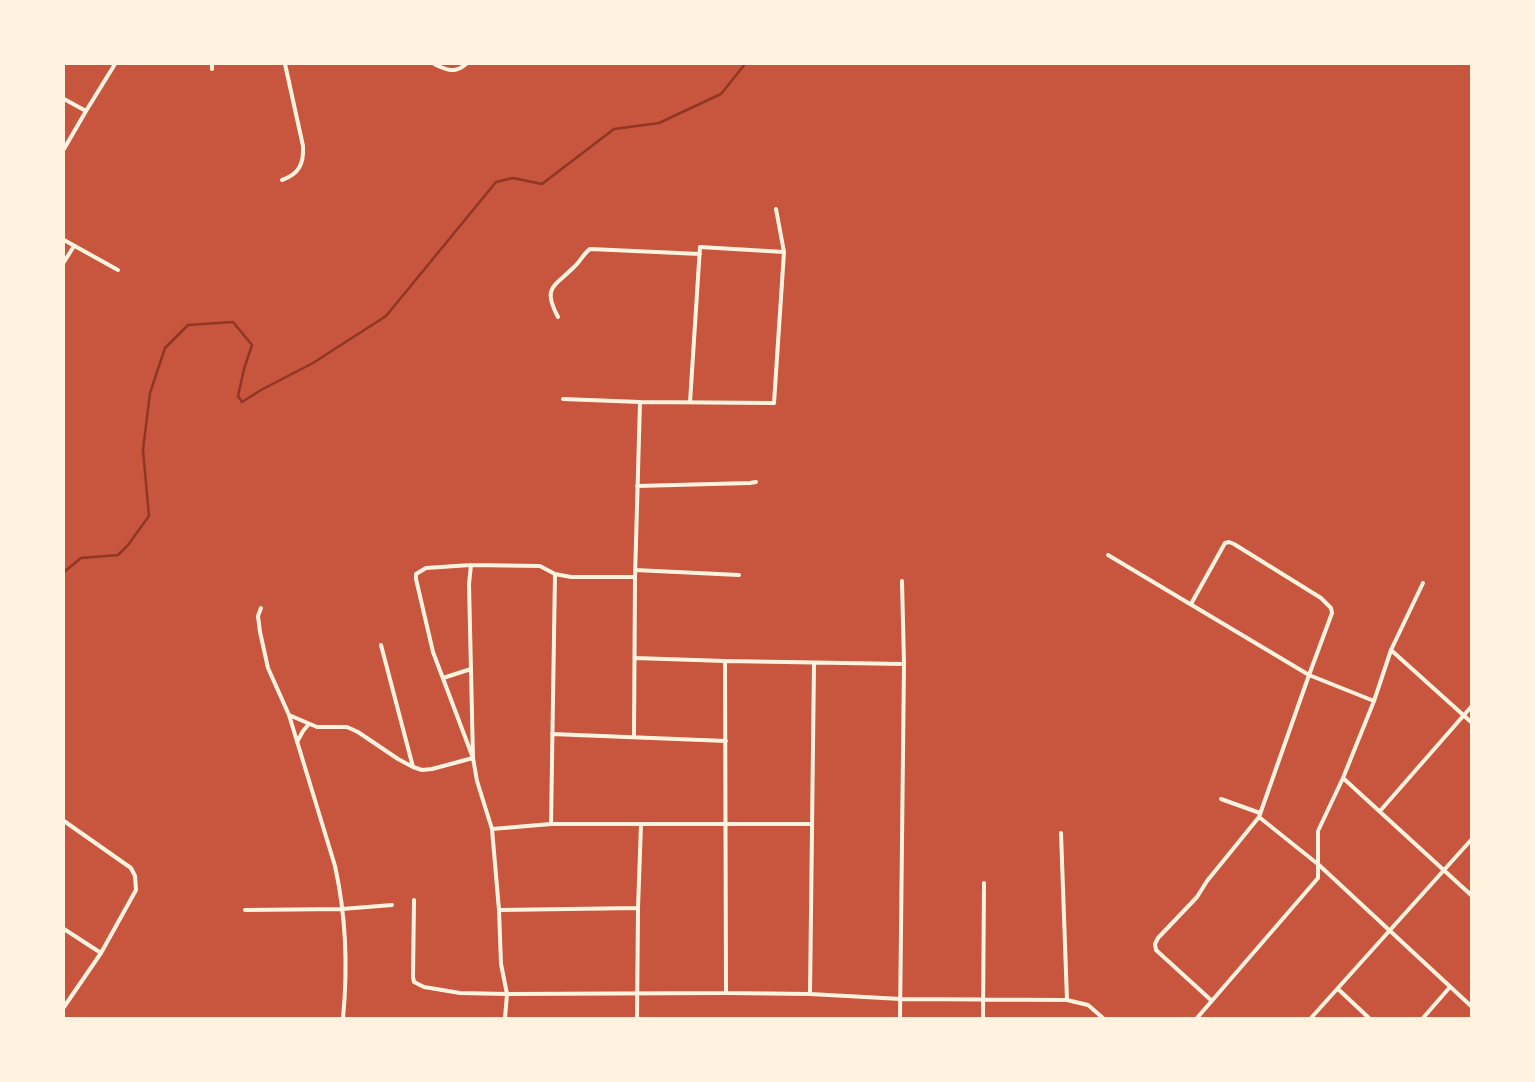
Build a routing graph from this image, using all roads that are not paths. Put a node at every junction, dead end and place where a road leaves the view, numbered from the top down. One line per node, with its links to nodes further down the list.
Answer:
1 (115, 64): 8 (street)
2 (212, 64): 6 (street)
3 (285, 64): 10 (street)
4 (434, 64): 5 (street)
5 (466, 64)
6 (212, 69)
7 (64, 99): 8 (street)
8 (86, 111): 9 (street)
9 (64, 149)
10 (282, 180)
11 (776, 209): 14 (street)
12 (64, 240): 13 (street)
13 (74, 246): 16 (street); 17 (street)
14 (784, 252): 15 (street); 21 (street)
15 (700, 254): 18 (street); 21 (street)
16 (64, 262)
17 (118, 270)
18 (558, 317)
19 (563, 399): 20 (street)
20 (640, 402): 21 (street); 23 (street)
21 (690, 402)
22 (756, 482): 23 (street)
23 (637, 486): 26 (street)
24 (1108, 555): 32 (street)
25 (471, 565): 27 (street); 40 (street); 42 (street)
26 (635, 570): 28 (street); 29 (street)
27 (555, 574): 29 (street); 49 (street)
28 (739, 575)
29 (635, 577): 36 (street)
30 (902, 581): 39 (street)
31 (1422, 583): 35 (street)
32 (1191, 604): 41 (street); 41 (street)
33 (261, 608): 45 (street)
34 (381, 645): 54 (street)
35 (1392, 650): 43 (street); 46 (street)
36 (634, 658): 37 (street); 50 (street)
37 (725, 662): 38 (street); 51 (street)
38 (814, 663): 39 (street); 63 (street)
39 (904, 664): 86 (street)
40 (471, 669): 42 (street); 53 (street)
41 (1309, 675): 43 (street); 58 (street)
42 (443, 678): 53 (street)
43 (1374, 701): 55 (street)
44 (1471, 707): 46 (street)
45 (289, 714): 48 (street); 52 (street)
46 (1464, 715): 47 (street); 57 (street)
47 (1471, 722)
48 (309, 724): 52 (street); 54 (street)
49 (552, 734): 50 (street); 60 (street)
50 (634, 737): 51 (street)
51 (726, 740): 62 (street)
52 (297, 742): 74 (street)
53 (473, 758): 54 (street); 64 (street)
54 (413, 767)
55 (1343, 778): 57 (street); 67 (street)
56 (1221, 799): 58 (street)
57 (1380, 811): 68 (street)
58 (1260, 815): 67 (street); 89 (street)
59 (64, 821): 79 (street)
60 (551, 824): 61 (street); 64 (street)
61 (641, 824): 62 (street); 73 (street)
62 (725, 824): 63 (street); 83 (street)
63 (812, 824): 85 (street)
64 (492, 829): 76 (street)
65 (1061, 833): 88 (street)
66 (1471, 840): 68 (street)
67 (1318, 865): 78 (street); 89 (street)
68 (1444, 870): 70 (street); 78 (street)
69 (984, 883): 87 (street)
70 (1471, 894)
71 (414, 900): 84 (street)
72 (392, 905): 74 (street)
73 (638, 908): 76 (street); 82 (street)
74 (342, 909): 75 (street); 92 (street)
75 (245, 910)
76 (499, 910): 84 (street)
77 (64, 929): 79 (street)
78 (1389, 931): 80 (street); 81 (street)
79 (101, 953): 91 (street)
80 (1450, 988): 90 (street); 101 (street)
81 (1338, 989): 99 (street); 100 (street)
82 (637, 993): 83 (street); 84 (street); 94 (street)
83 (726, 993): 85 (street)
84 (507, 994): 93 (street)
85 (810, 994): 86 (street)
86 (901, 999): 87 (street); 95 (street)
87 (983, 1000): 88 (street); 96 (street)
88 (1067, 1000): 97 (street)
89 (1212, 1001): 98 (street)
90 (1471, 1006)
91 (64, 1007)
92 (343, 1018)
93 (505, 1018)
94 (637, 1018)
95 (900, 1018)
96 (983, 1018)
97 (1103, 1018)
98 (1197, 1018)
99 (1311, 1018)
100 (1369, 1018)
101 (1423, 1018)

